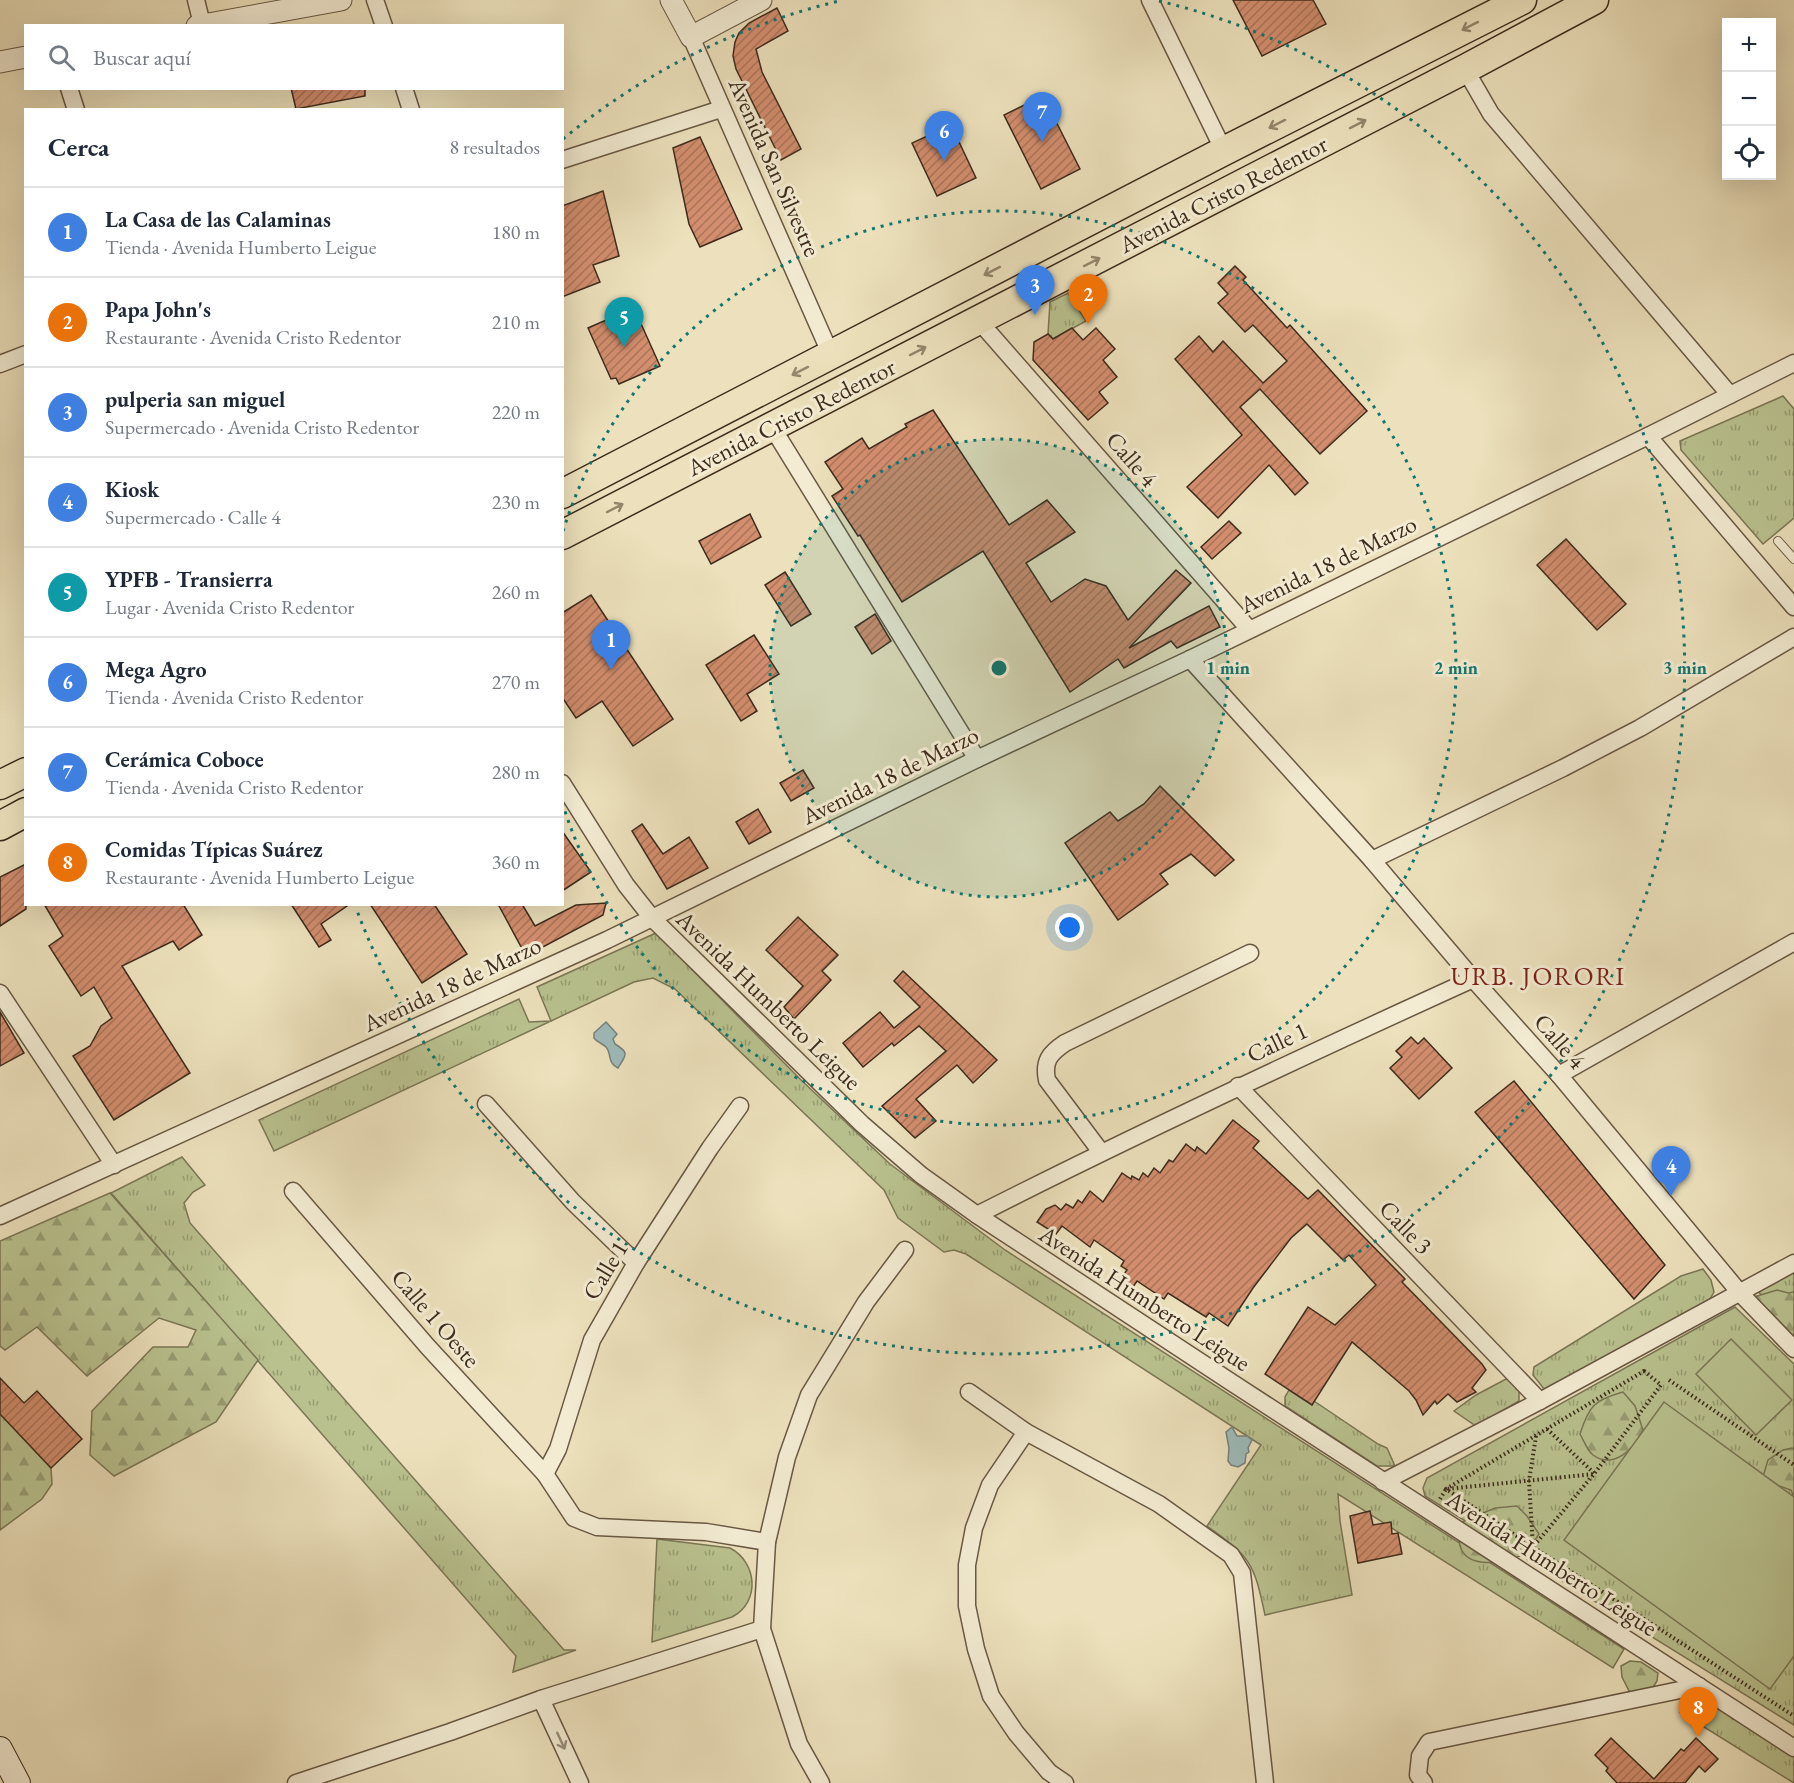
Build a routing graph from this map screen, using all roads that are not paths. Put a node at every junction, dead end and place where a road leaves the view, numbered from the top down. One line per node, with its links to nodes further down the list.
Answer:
1 (196, 0): 9 (street)
2 (341, 0): 10 (street)
3 (375, 0): 11 (street)
4 (761, 0): 12 (street)
5 (1150, 0): 21 (street)
6 (1522, 0): 21 (highway, Avenida Cristo Redentor, one-way to 21)
7 (1594, 0): 15 (highway, Avenida Cristo Redentor)
8 (676, 2): 12 (street, Avenida San Silvestre)
9 (200, 24)
10 (206, 24)
11 (383, 24)
12 (691, 37): 20 (street, Avenida San Silvestre)
13 (24, 57): 14 (street)
14 (0, 62)
15 (1465, 69): 23 (highway, Avenida Cristo Redentor, one-way to 15); 28 (street)
16 (70, 90): 18 (street)
17 (405, 90): 19 (street)
18 (75, 108)
19 (410, 108)
20 (722, 109): 22 (street); 25 (street, Avenida San Silvestre)
21 (1224, 151): 25 (highway, Avenida Cristo Redentor, one-way to 25)
22 (564, 159)
23 (978, 320): 29 (highway, Avenida Cristo Redentor, one-way to 23); 36 (street, Calle 4)
24 (24, 355): 27 (street)
25 (831, 355): 31 (highway, Avenida Cristo Redentor, one-way to 31)
26 (1794, 363): 28 (street, Avenida 18 de Marzo)
27 (0, 364)
28 (1730, 394): 30 (street, Avenida 18 de Marzo)
29 (772, 427): 32 (highway, Avenida Cristo Redentor, one-way to 29); 39 (street)
30 (1648, 436): 35 (street); 36 (street, Avenida 18 de Marzo)
31 (564, 493)
32 (564, 534)
33 (1778, 541): 34 (lane)
34 (1794, 559)
35 (1794, 607)
36 (1249, 629): 38 (street, Avenida 18 de Marzo)
37 (1794, 637): 45 (street)
38 (1190, 659): 39 (street, Avenida 18 de Marzo); 45 (street, Calle 4)
39 (977, 759): 46 (street, Avenida 18 de Marzo)
40 (24, 773): 41 (highway)
41 (0, 785)
42 (564, 786): 46 (street, Avenida Humberto Leigue)
43 (24, 813): 44 (highway)
44 (0, 826)
45 (1372, 860): 49 (street, Calle 4)
46 (652, 918): 56 (street, Avenida 18 de Marzo); 58 (street, Avenida Humberto Leigue)
47 (1794, 942): 51 (street)
48 (1250, 953): 55 (street)
49 (1473, 979): 51 (street, Calle 4); 52 (street, Calle 1)
50 (0, 993): 56 (street)
51 (1559, 1076): 63 (street, Calle 4)
52 (1238, 1086): 55 (street, Calle 1); 66 (street, Calle 3)
53 (486, 1104): 61 (street)
54 (740, 1106): 61 (street, Calle 1)
55 (1101, 1152): 58 (street, Calle 1)
56 (114, 1165): 59 (street, Avenida 18 de Marzo)
57 (293, 1191): 68 (street, Calle 1 Oeste)
58 (977, 1215): 69 (street, Avenida Humberto Leigue)
59 (0, 1216)
60 (905, 1250): 70 (street)
61 (636, 1263): 68 (street, Calle 1)
62 (1794, 1263): 63 (street)
63 (1740, 1293): 64 (street, Calle 4); 66 (street)
64 (1794, 1349)
65 (969, 1392): 67 (street)
66 (1540, 1401): 69 (street)
67 (1026, 1432): 80 (street); 81 (street)
68 (544, 1474): 70 (street, Calle 1 Oeste)
69 (1383, 1482): 72 (street, Avenida Humberto Leigue)
70 (767, 1542): 71 (street)
71 (762, 1629): 73 (street); 79 (street)
72 (1699, 1686): 74 (street, Avenida Humberto Leigue); 82 (street)
73 (542, 1699): 77 (street); 78 (street, one-way to 78)
74 (1794, 1748)
75 (0, 1749): 76 (main road)
76 (18, 1783)
77 (296, 1783)
78 (580, 1783)
79 (821, 1783)
80 (1065, 1783)
81 (1265, 1783)
82 (1425, 1783)

